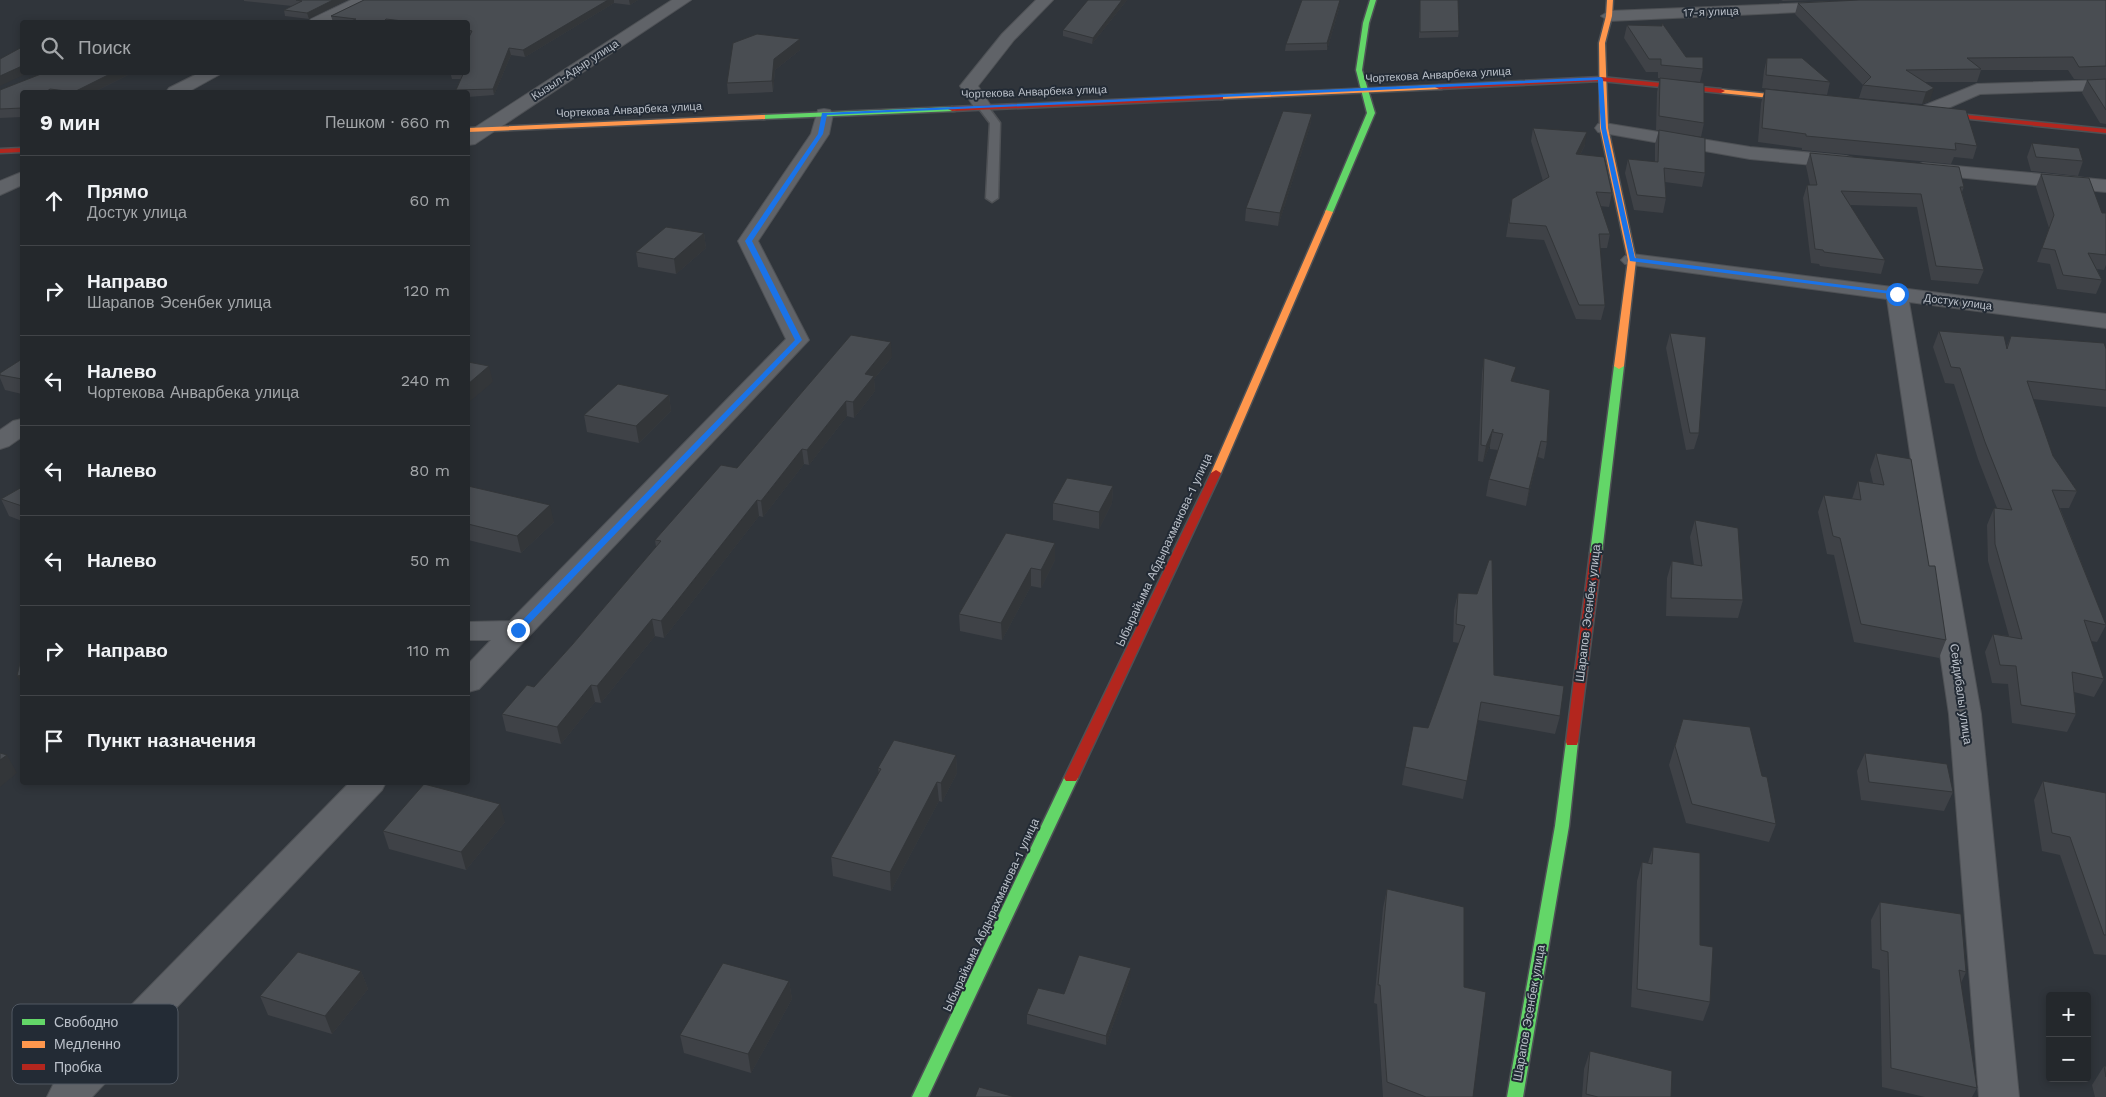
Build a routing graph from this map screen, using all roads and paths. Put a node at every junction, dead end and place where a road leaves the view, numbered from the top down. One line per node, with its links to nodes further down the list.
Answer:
1 (363, 0): 8 (street)
2 (682, 0): 19 (street, Кызыл-Адыр улица)
3 (1045, 0): 15 (street)
4 (1372, 0): 13 (street, Ыбырайыма Абдырахманова-1 улица)
5 (1610, 0): 7 (street, Шарапов Эсенбек улица)
6 (1855, 6): 7 (street, 17-я улица)
7 (1609, 16): 10 (street, Шарапов Эсенбек улица)
8 (321, 20)
9 (210, 75): 12 (street)
10 (1601, 79): 13 (street, Чортекова Анварбека улица); 14 (street, Чортекова Анварбека улица); 18 (street, Шарапов Эсенбек улица)
11 (2106, 85): 16 (street)
12 (179, 90)
13 (1364, 91): 15 (street, Чортекова Анварбека улица); 41 (street, Ыбырайыма Абдырахманова-1 улица)
14 (1809, 100)
15 (982, 106): 17 (street, Чортекова Анварбека улица); 28 (lane)
16 (1919, 111): 20 (street)
17 (824, 114): 19 (street, Чортекова Анварбека улица); 34 (street)
18 (1604, 128): 23 (street); 29 (street, Шарапов Эсенбек улица)
19 (476, 129)
20 (2106, 131)
21 (0, 150): 22 (street)
22 (20, 150)
23 (1860, 163)
24 (1907, 168): 26 (street)
25 (20, 179): 27 (street)
26 (2106, 186)
27 (0, 189)
28 (992, 198)
29 (1632, 260): 30 (street, Достук улица); 42 (street, Шарапов Эсенбек улица)
30 (1897, 294): 31 (street, Достук улица); 43 (street, Сейдибалы улица)
31 (2106, 321)
32 (20, 427): 33 (street)
33 (0, 441)
34 (518, 630): 35 (street); 36 (street)
35 (470, 631)
36 (470, 680)
37 (367, 785): 38 (street)
38 (156, 1004)
39 (79, 1084): 40 (street)
40 (66, 1097)
41 (920, 1097)
42 (1515, 1097)
43 (1999, 1097)

